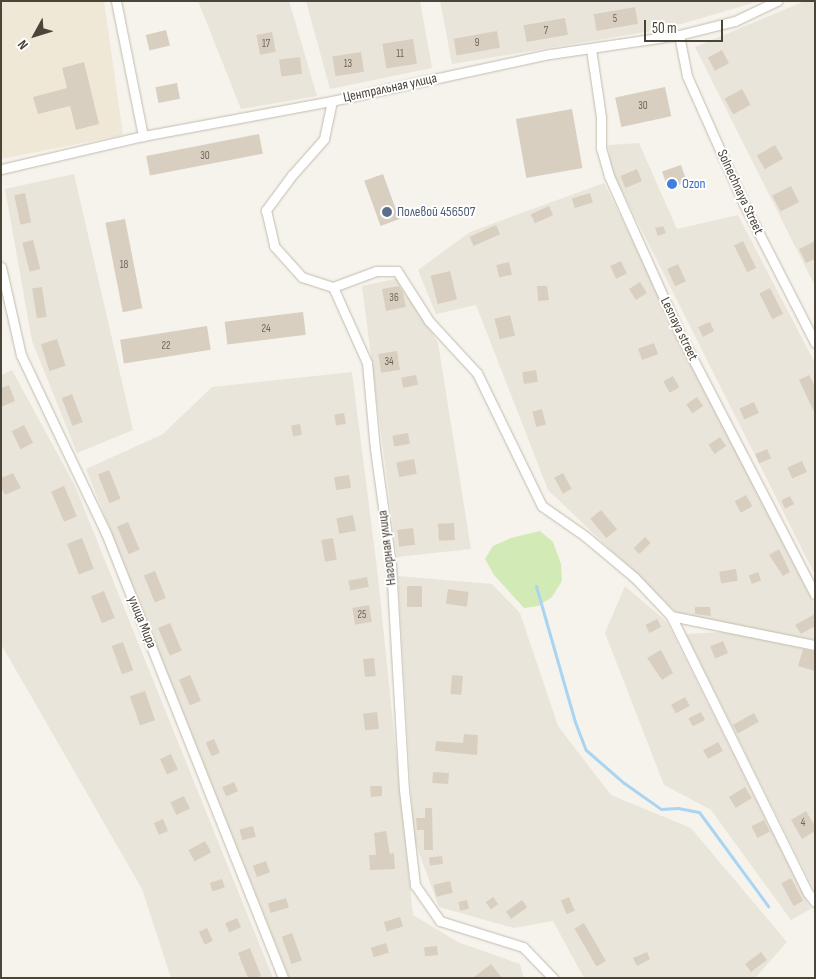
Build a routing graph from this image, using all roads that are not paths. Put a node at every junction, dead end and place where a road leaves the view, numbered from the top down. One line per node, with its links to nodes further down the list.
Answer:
1 (116, 1): 6 (street)
2 (777, 1): 3 (street, Центральная улица)
3 (679, 35): 4 (street, Центральная улица); 10 (street, Solnechnaya Street)
4 (591, 49): 5 (street, Центральная улица); 11 (street, Lesnaya street)
5 (332, 101): 6 (street, Центральная улица); 9 (street)
6 (143, 136): 7 (street, Центральная улица)
7 (1, 169)
8 (1, 267): 15 (street, улица Мира)
9 (332, 287): 12 (street); 16 (street, Нагорная улица)
10 (815, 343)
11 (815, 594)
12 (672, 616): 13 (street); 14 (street)
13 (815, 645)
14 (815, 902)
15 (283, 978)
16 (553, 978)

